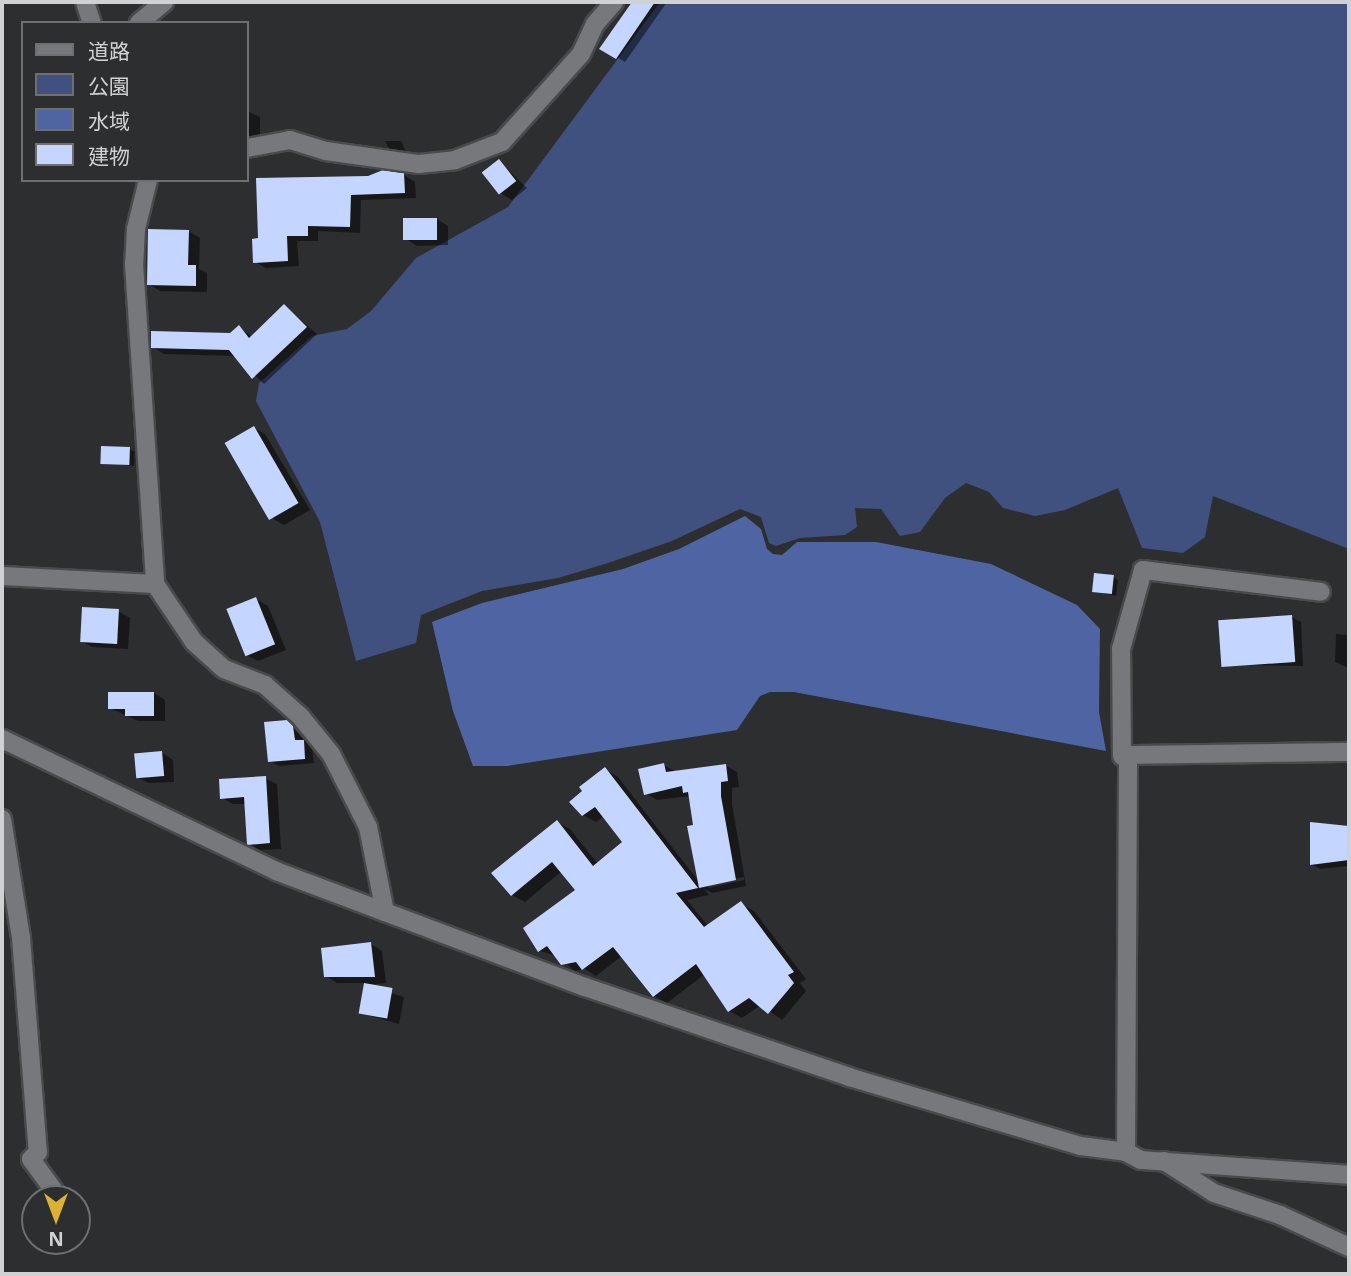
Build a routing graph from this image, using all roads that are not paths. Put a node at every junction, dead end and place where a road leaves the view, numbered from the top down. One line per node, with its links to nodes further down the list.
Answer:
1 (85, 2): 4 (street)
2 (164, 2): 5 (street)
3 (614, 2): 6 (street)
4 (91, 21)
5 (141, 21)
6 (248, 148)
7 (148, 182): 9 (street)
8 (2, 576): 9 (street)
9 (155, 584): 15 (street)
10 (1321, 592): 13 (street)
11 (2, 739): 15 (street)
12 (1349, 752): 16 (street)
13 (1122, 756)
14 (2, 819): 19 (street)
15 (385, 912): 16 (street)
16 (1126, 1152): 17 (street)
17 (1164, 1161): 18 (street); 20 (street)
18 (1349, 1175)
19 (50, 1185)
20 (1349, 1247)

